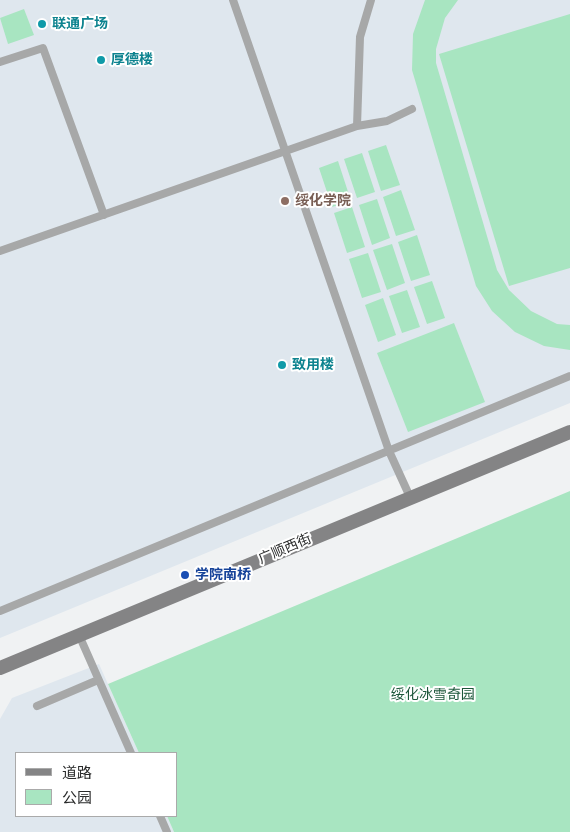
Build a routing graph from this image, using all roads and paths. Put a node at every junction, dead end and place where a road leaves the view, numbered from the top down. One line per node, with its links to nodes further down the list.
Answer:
1 (233, 0): 6 (lane)
2 (371, 0): 5 (lane)
3 (0, 62): 7 (lane)
4 (412, 110): 5 (lane)
5 (357, 126): 6 (lane)
6 (286, 151): 7 (lane); 11 (lane)
7 (104, 215): 8 (lane)
8 (0, 251)
9 (570, 376): 11 (lane)
10 (570, 432): 12 (main road, 广顺西街)
11 (389, 451): 12 (lane); 13 (lane)
12 (410, 498): 14 (main road, 广顺西街)
13 (0, 611)
14 (78, 635): 15 (main road, 广顺西街); 16 (lane)
15 (0, 668)
16 (98, 680): 17 (lane); 18 (lane)
17 (37, 706)
18 (132, 752)
19 (160, 817): 20 (lane)
20 (167, 832)

